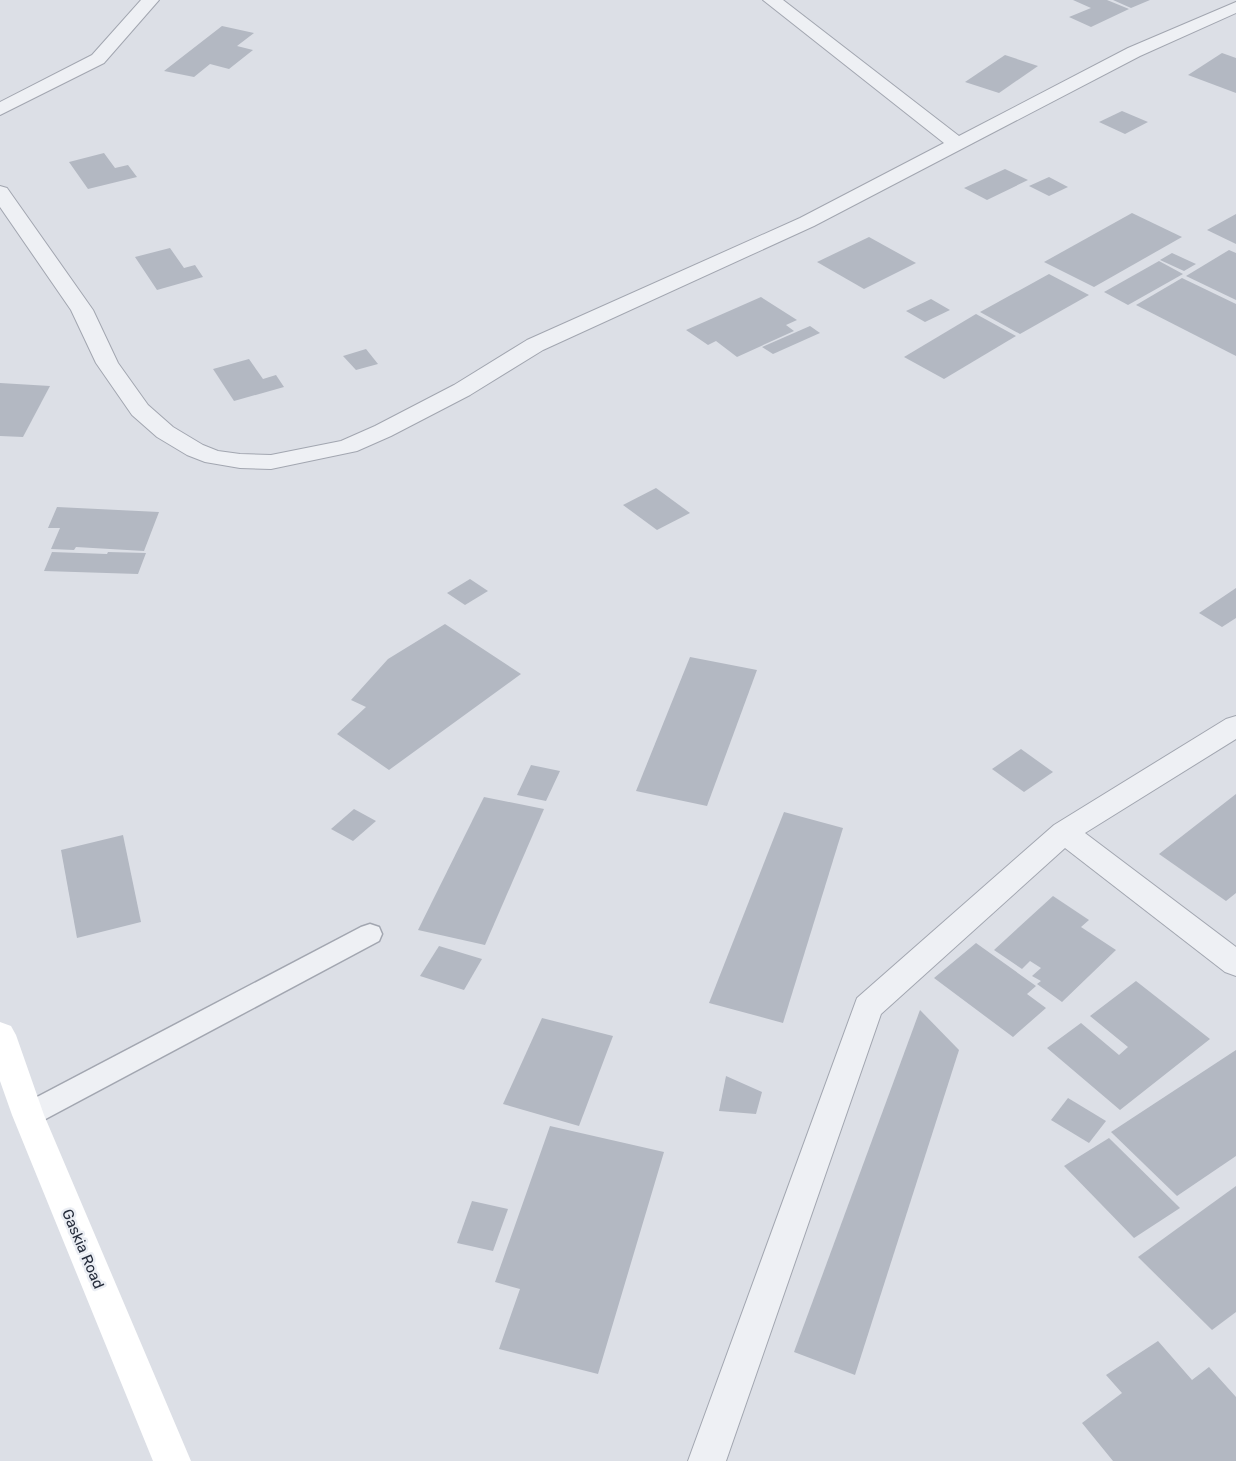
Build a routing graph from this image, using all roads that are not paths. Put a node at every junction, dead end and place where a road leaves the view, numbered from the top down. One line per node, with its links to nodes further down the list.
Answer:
1 (150, 0): 4 (street)
2 (772, 0): 5 (street)
3 (1236, 7): 5 (street)
4 (0, 109)
5 (956, 143): 6 (street)
6 (0, 192)
7 (1236, 726): 8 (street)
8 (1064, 832): 10 (street); 14 (street)
9 (370, 934): 12 (lane)
10 (1236, 964)
11 (0, 1035): 12 (main road, Gaskia Road)
12 (28, 1115): 13 (main road, Gaskia Road)
13 (172, 1461)
14 (707, 1461)

